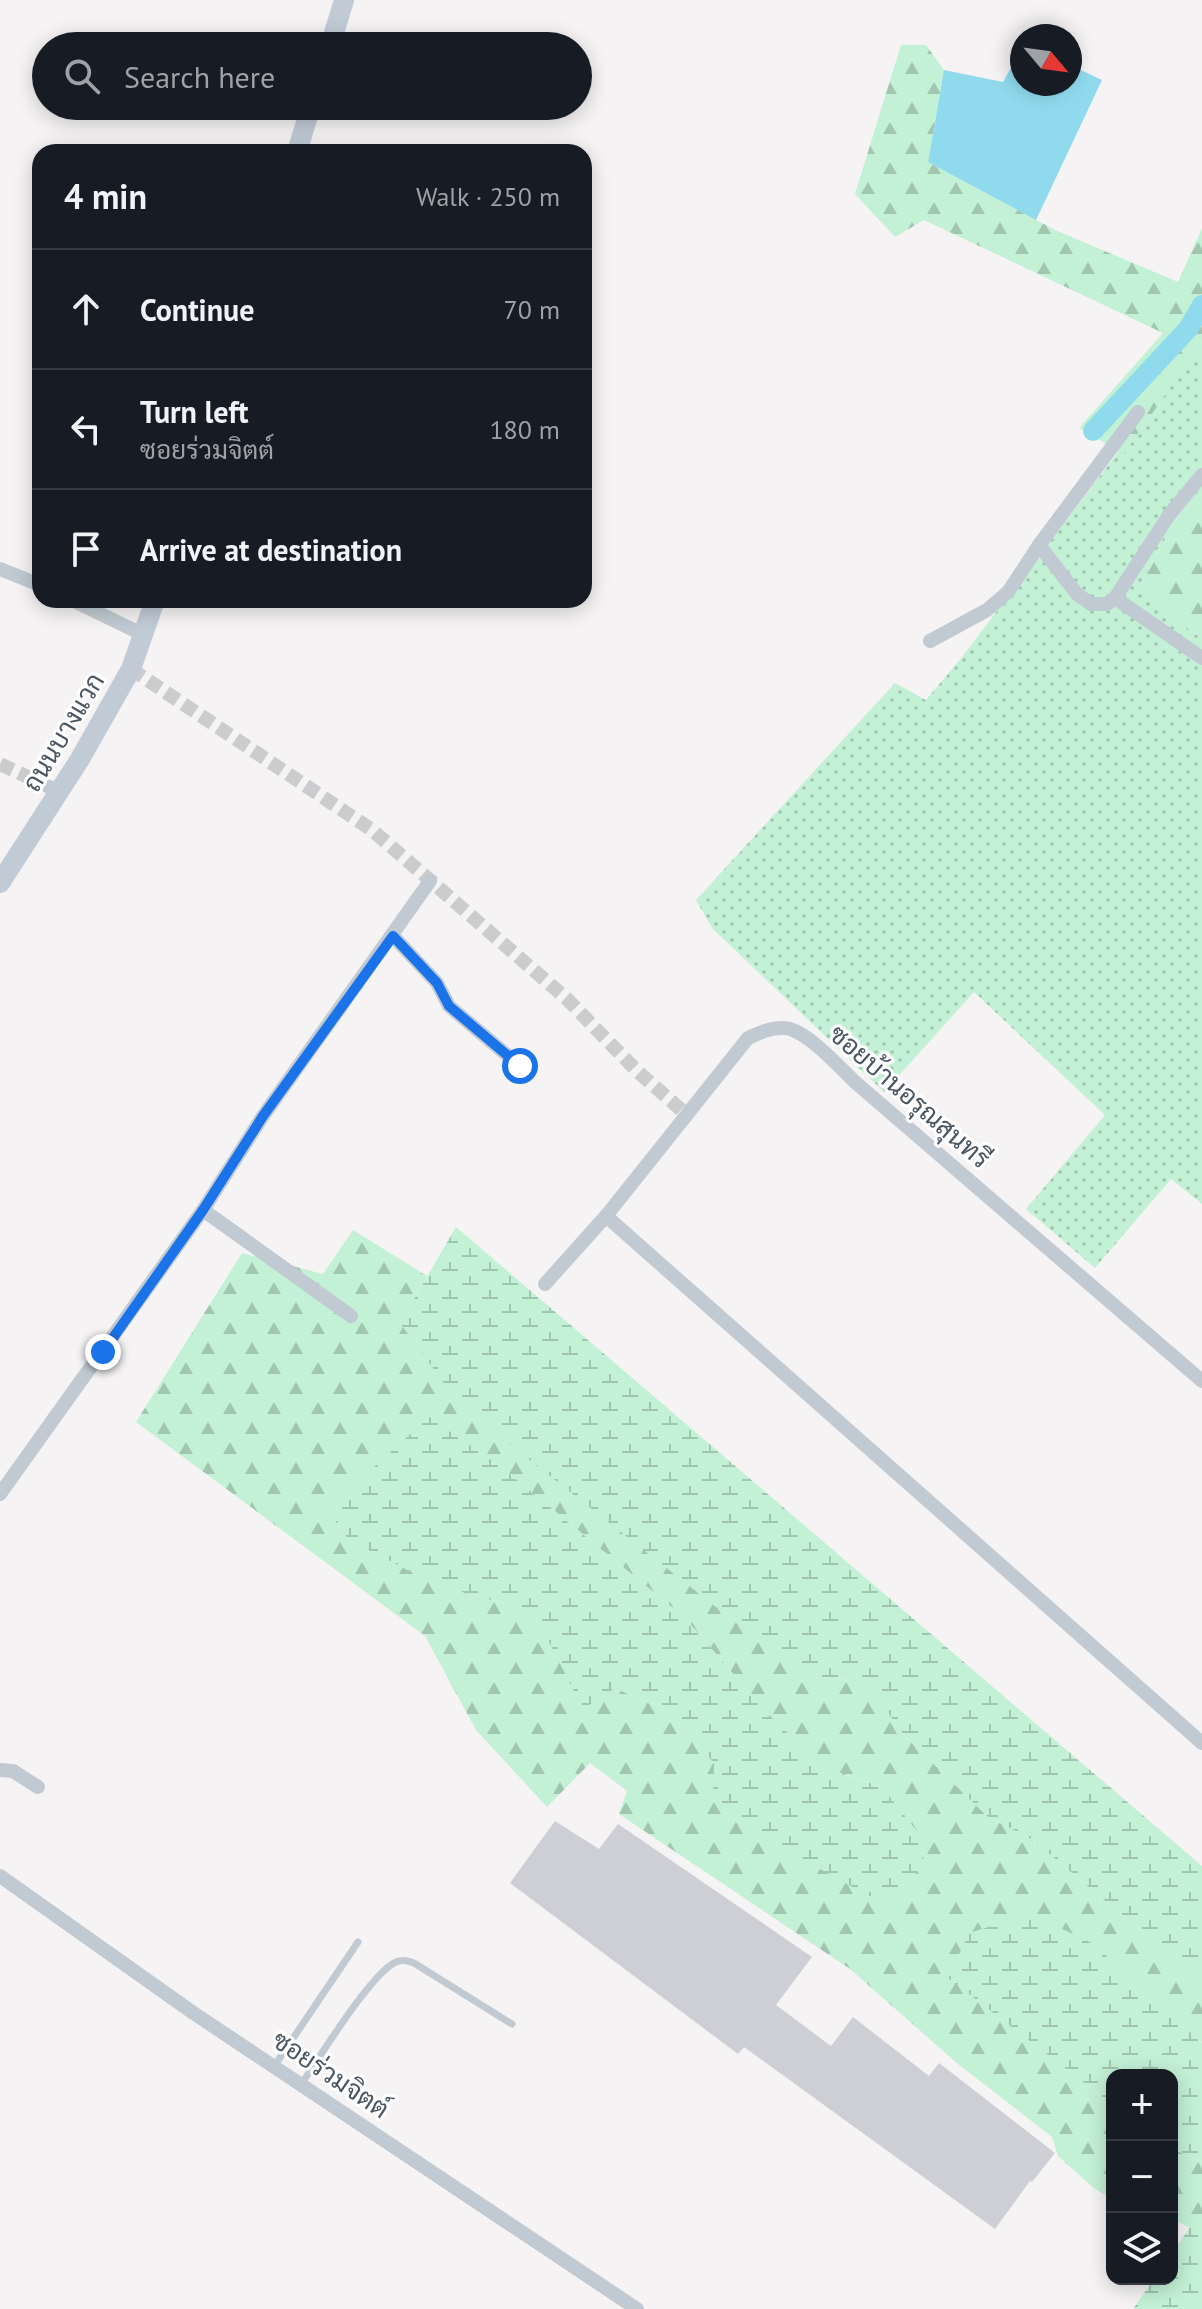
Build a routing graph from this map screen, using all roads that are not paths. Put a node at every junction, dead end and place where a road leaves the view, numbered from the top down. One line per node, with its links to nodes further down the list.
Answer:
1 (344, 0): 2 (main road)
2 (334, 32)
3 (307, 120): 4 (main road)
4 (299, 144)
5 (1138, 412): 7 (street)
6 (1202, 475): 10 (street)
7 (1039, 545): 10 (street); 14 (street)
8 (0, 569): 9 (street)
9 (32, 582)
10 (1115, 598): 15 (street)
11 (88, 608): 13 (street)
12 (152, 608): 13 (main road, ถนนบางแวก)
13 (144, 635): 17 (main road, ถนนบางแวก)
14 (930, 641)
15 (1202, 658)
16 (430, 881): 18 (street)
17 (0, 883)
18 (393, 936): 19 (street); 20 (street)
19 (520, 1066)
20 (203, 1210): 23 (street); 25 (street)
21 (606, 1216): 22 (street, ซอยบ้านอรุณสุนทรี); 24 (street, ซอยบ้านอรุณสุนทรี); 26 (street)
22 (545, 1284)
23 (351, 1316)
24 (1202, 1381)
25 (0, 1494)
26 (1202, 1743)
27 (0, 1770): 28 (street)
28 (38, 1787)
29 (0, 1876): 32 (street, ซอยร่วมจิตต์)
30 (358, 1942): 32 (lane)
31 (512, 2024): 33 (lane)
32 (275, 2065): 33 (street, ซอยร่วมจิตต์)
33 (302, 2083): 34 (street, ซอยร่วมจิตต์)
34 (637, 2309)

